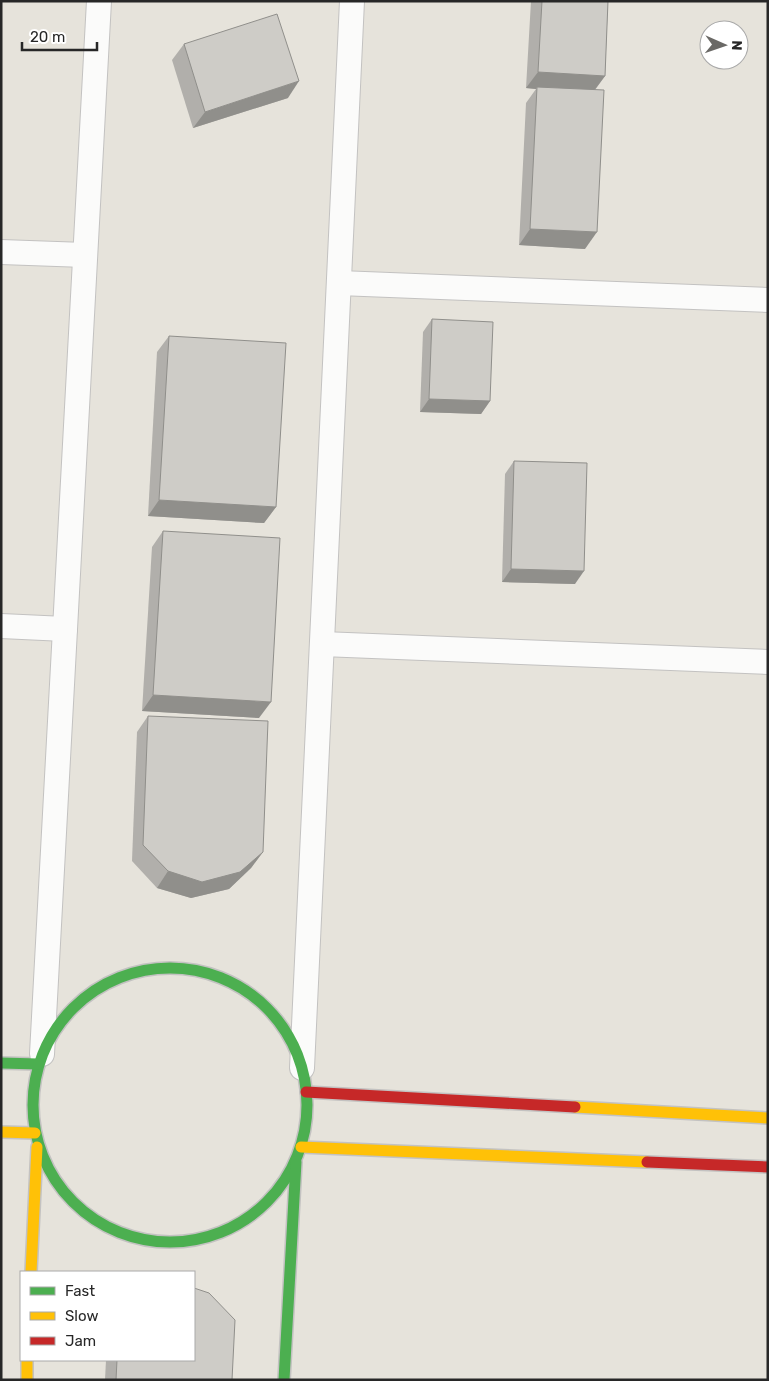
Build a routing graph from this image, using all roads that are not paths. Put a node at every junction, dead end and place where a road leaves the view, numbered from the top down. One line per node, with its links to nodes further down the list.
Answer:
1 (99, 1): 4 (street)
2 (352, 1): 5 (street)
3 (1, 252): 4 (street)
4 (85, 256): 8 (street)
5 (339, 283): 6 (street); 9 (street)
6 (768, 300)
7 (1, 626): 8 (street)
8 (65, 629): 11 (street)
9 (322, 644): 10 (street); 13 (street)
10 (768, 662)
11 (40, 1059): 12 (street); 13 (street); 17 (street)
12 (1, 1063)
13 (302, 1068): 14 (street)
14 (306, 1092): 15 (street); 18 (street)
15 (768, 1118)
16 (1, 1132): 17 (street)
17 (36, 1138): 19 (street); 21 (street)
18 (301, 1147): 19 (street); 20 (street)
19 (296, 1158): 24 (street)
20 (768, 1167)
21 (31, 1271)
22 (28, 1361): 23 (street)
23 (26, 1380)
24 (284, 1380)

